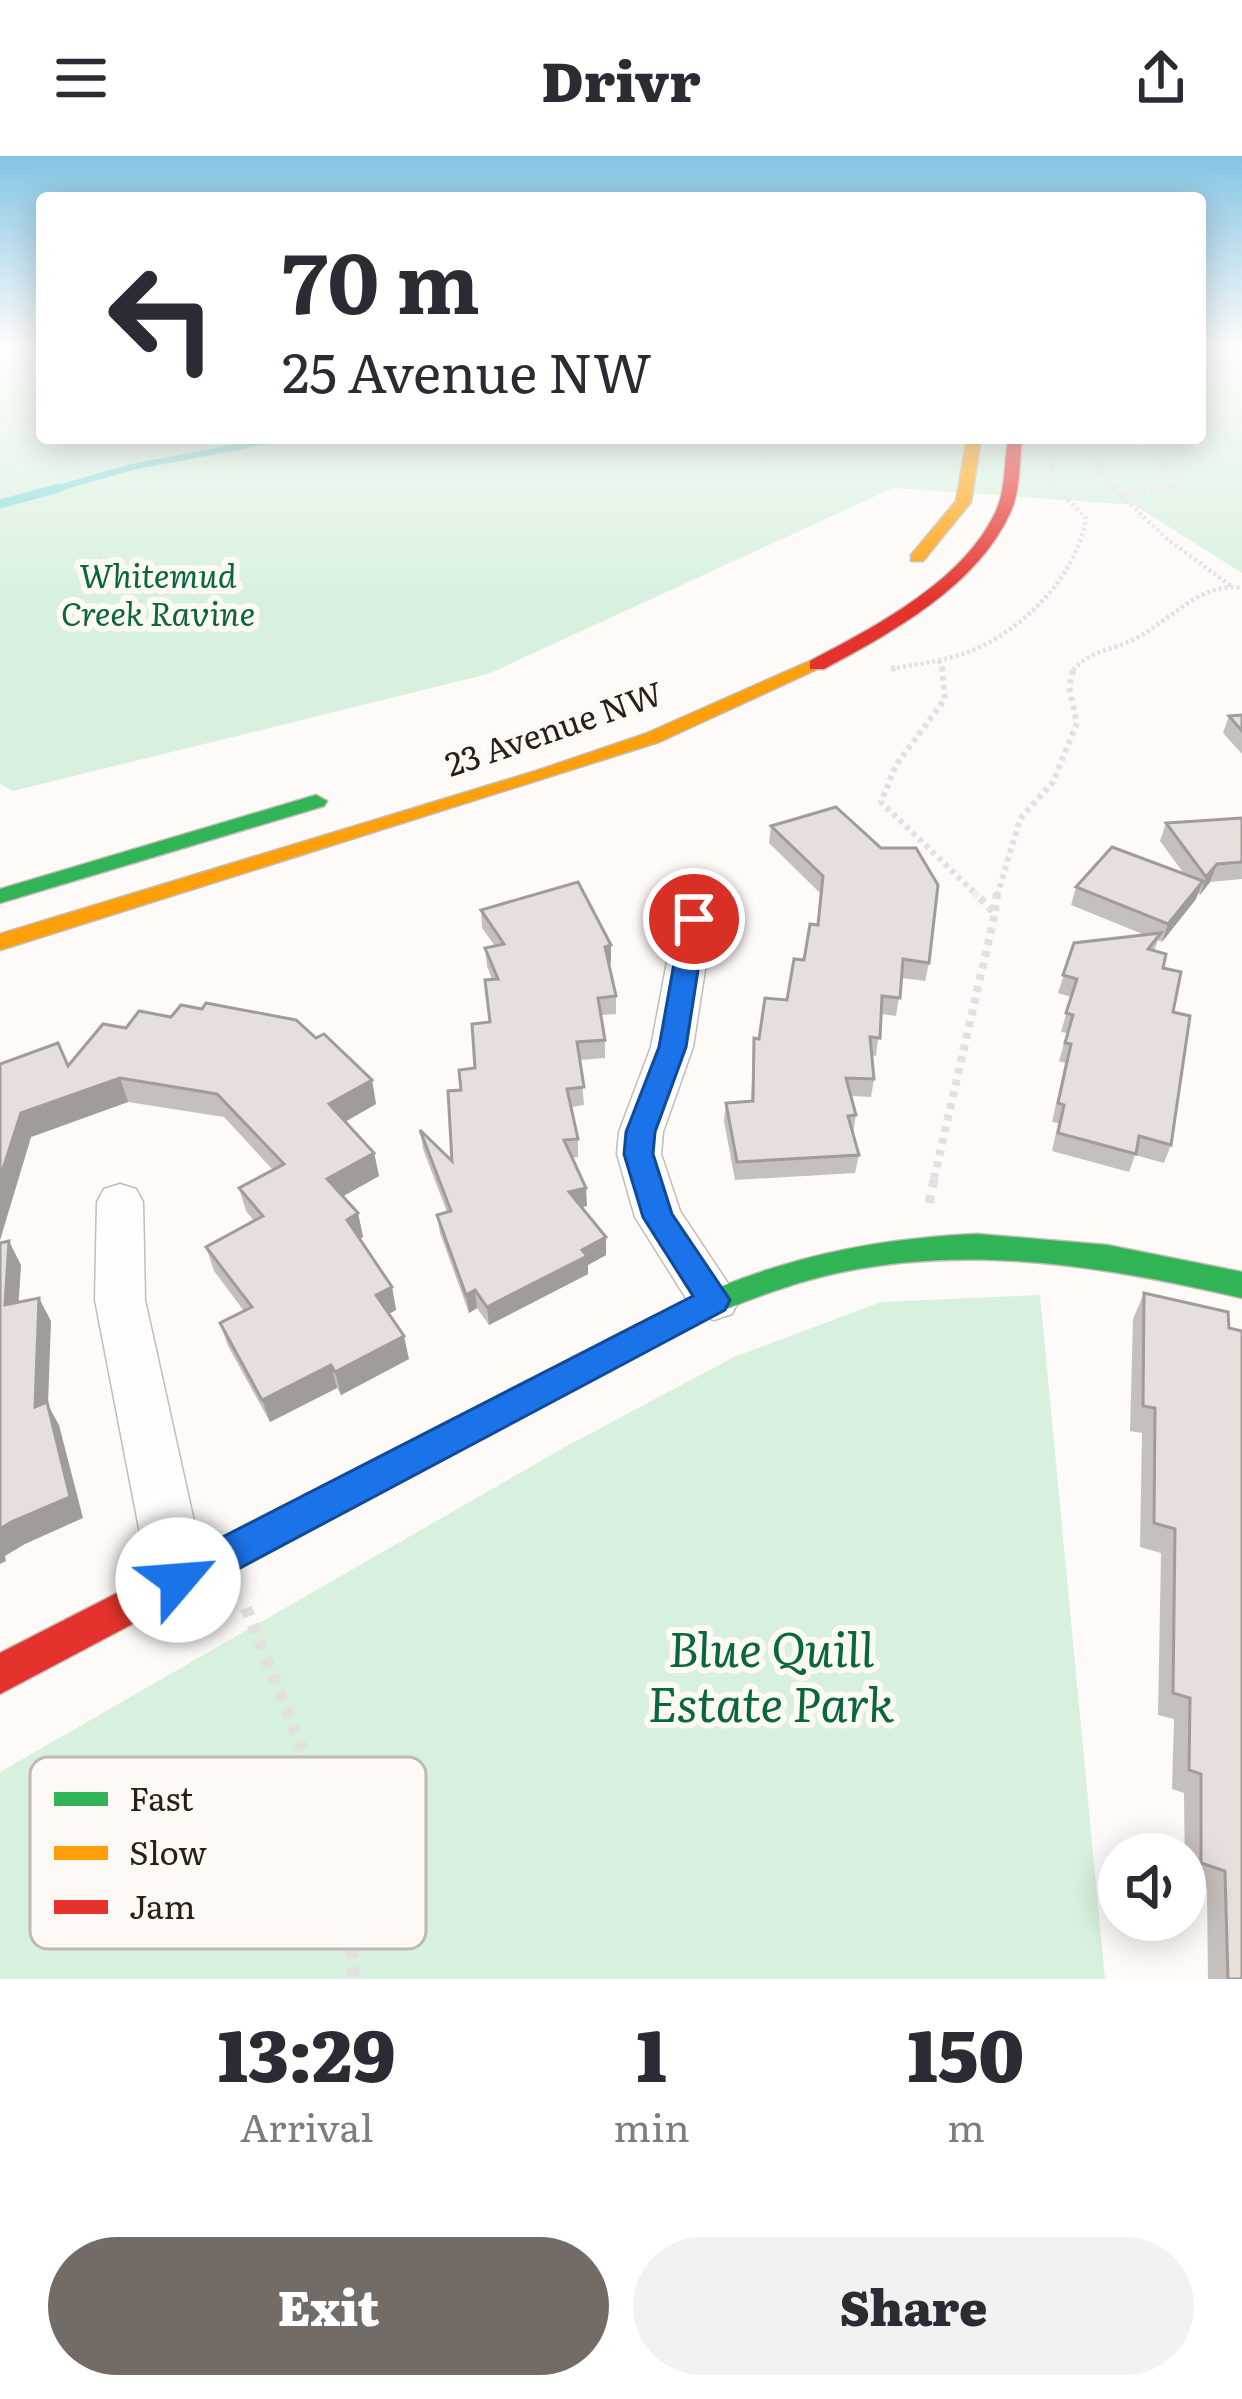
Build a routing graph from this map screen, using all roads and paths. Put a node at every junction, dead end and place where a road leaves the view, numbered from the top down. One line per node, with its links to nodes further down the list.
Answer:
1 (974, 444): 6 (main road)
2 (1016, 444): 14 (main road, 23 Avenue NW)
3 (1081, 444): 5 (path)
4 (1140, 444): 5 (path)
5 (1118, 493): 7 (path)
6 (896, 575)
7 (1231, 586): 8 (path); 12 (path)
8 (1242, 588)
9 (939, 661): 12 (path)
10 (333, 796): 11 (main road)
11 (0, 896)
12 (995, 913): 16 (path)
13 (694, 919): 18 (street)
14 (0, 942)
15 (120, 1202): 19 (street)
16 (918, 1246): 17 (main road); 18 (main road)
17 (1242, 1285)
18 (714, 1300): 19 (main road)
19 (198, 1570): 20 (main road); 21 (path)
20 (0, 1674)
21 (306, 1757)
22 (351, 1949): 23 (path)
23 (354, 1979)

